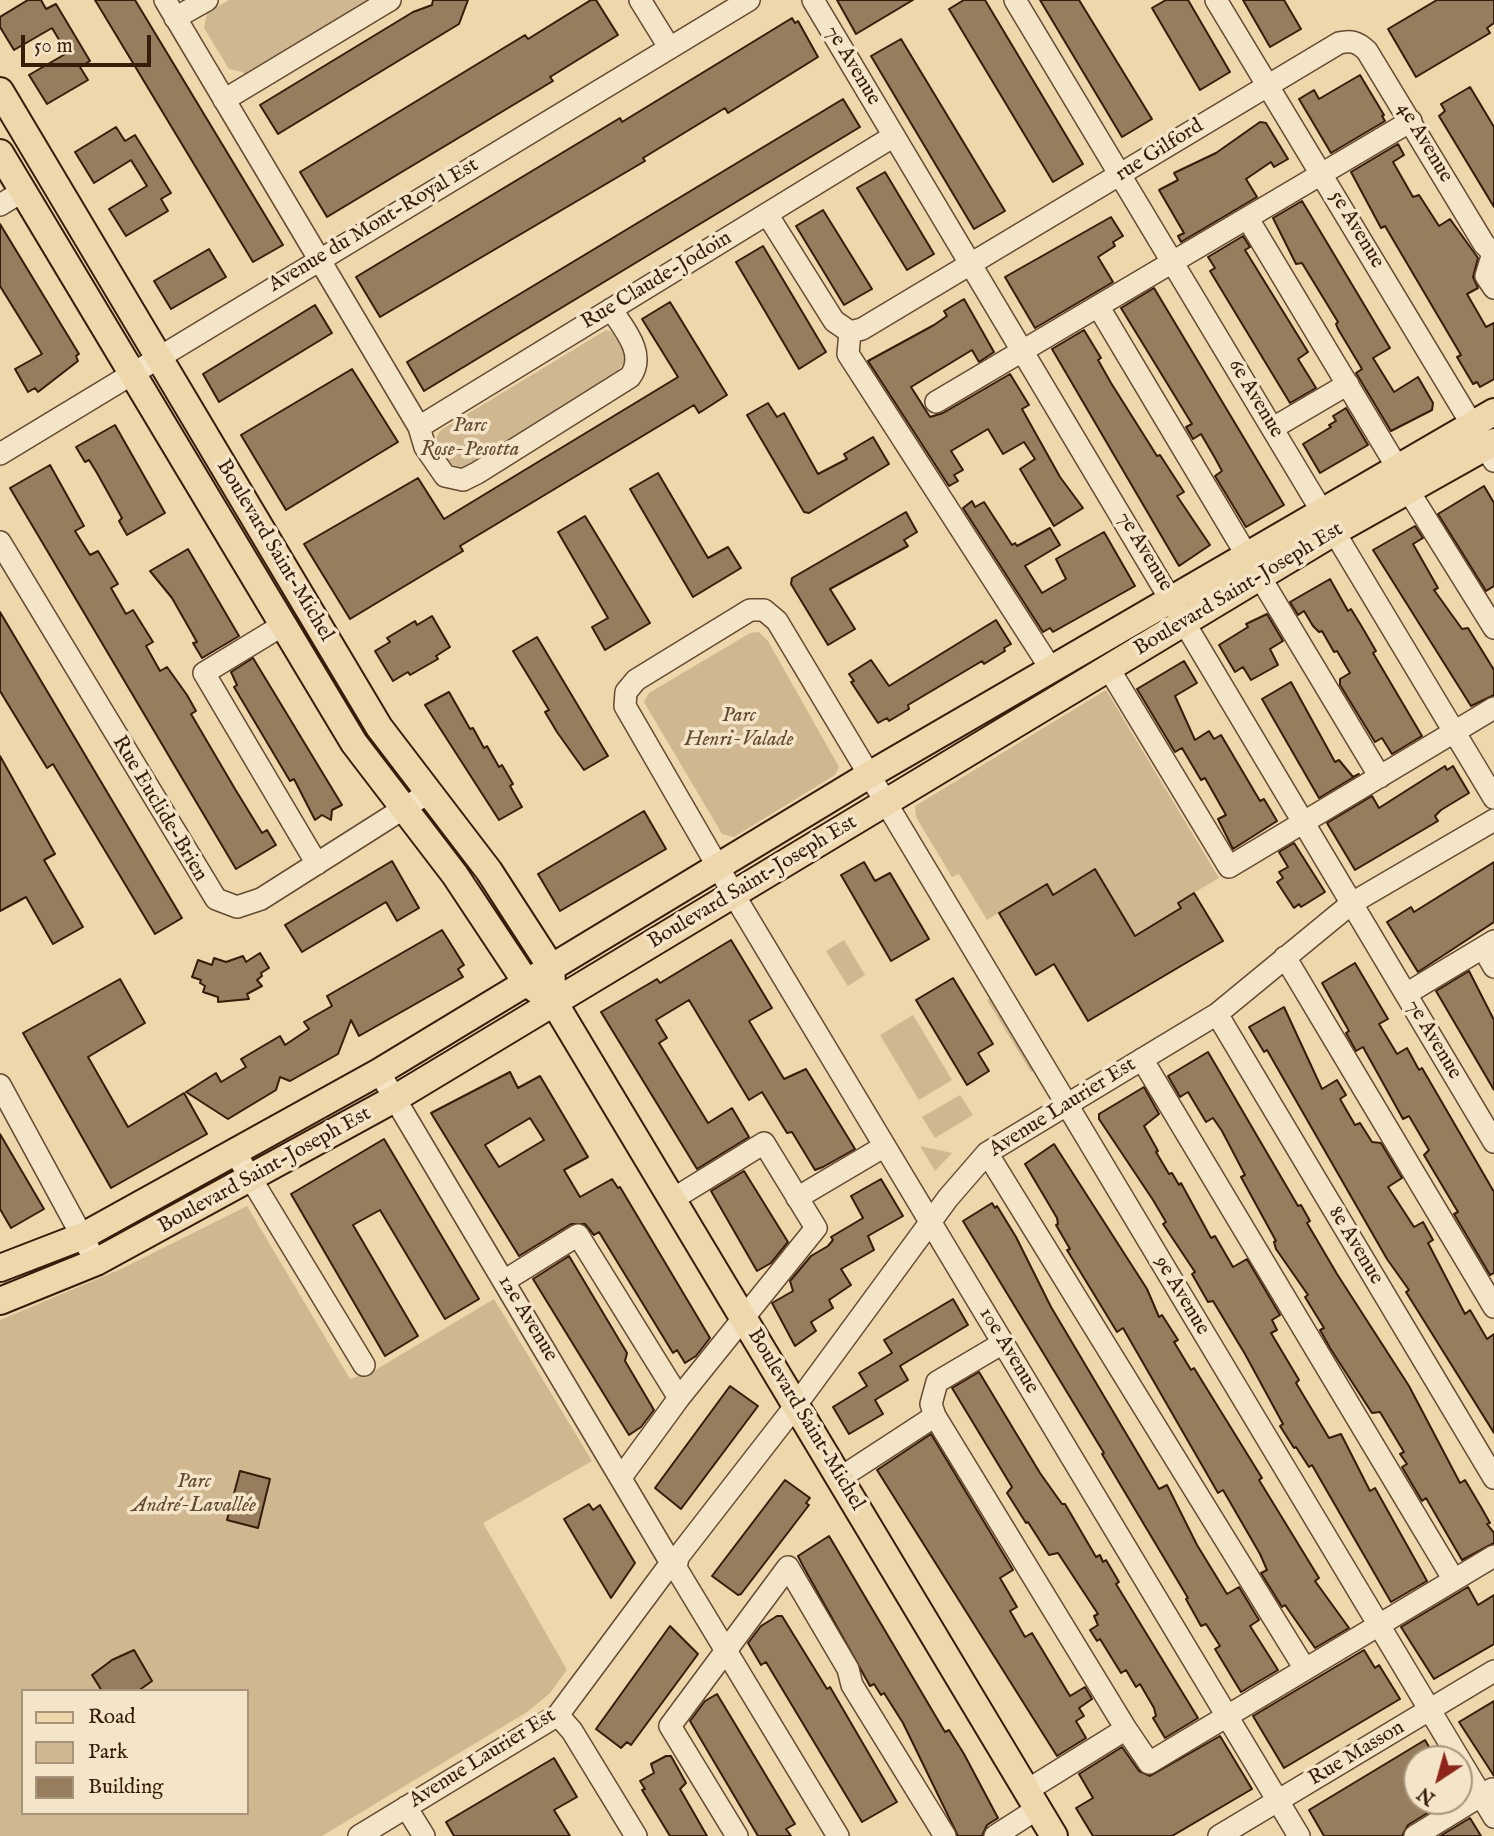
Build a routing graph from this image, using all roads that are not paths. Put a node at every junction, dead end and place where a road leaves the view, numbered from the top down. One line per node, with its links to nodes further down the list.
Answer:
1 (206, 0): 8 (street)
2 (390, 0): 13 (street)
3 (640, 0): 10 (street)
4 (749, 0): 10 (street, Avenue du Mont-Royal Est)
5 (813, 0): 15 (street, 7e Avenue)
6 (1015, 0): 18 (street, 6e Avenue)
7 (1216, 0): 11 (street, 5e Avenue)
8 (170, 9): 13 (street)
9 (1349, 41): 11 (street, rue Gilford); 14 (street, 4e Avenue)
10 (669, 47): 24 (street, Avenue du Mont-Royal Est)
11 (1267, 85): 17 (street, 5e Avenue); 18 (street, rue Gilford)
12 (0, 90): 32 (main road, Boulevard Saint-Michel)
13 (224, 100): 24 (street)
14 (1411, 121): 17 (street); 23 (street, 4e Avenue)
15 (894, 136): 21 (street, Rue Claude-Jodoin); 26 (street, 7e Avenue)
16 (0, 153): 19 (main road, Boulevard Saint-Michel)
17 (1322, 175): 22 (street); 37 (street, 5e Avenue)
18 (1121, 176): 25 (street, 6e Avenue); 26 (street, rue Gilford)
19 (23, 191): 20 (street); 33 (main road, Boulevard Saint-Michel)
20 (0, 205)
21 (767, 214): 29 (street, Rue Claude-Jodoin); 30 (street)
22 (1248, 219): 25 (street); 34 (street)
23 (1493, 253): 27 (street)
24 (318, 259): 32 (street, Avenue du Mont-Royal Est); 38 (street)
25 (1173, 262): 28 (street); 39 (street, 6e Avenue)
26 (971, 264): 30 (street); 31 (street, 7e Avenue)
27 (1494, 288)
28 (1098, 306): 31 (street); 45 (street)
29 (611, 309): 38 (street, Rue Claude-Jodoin); 38 (street)
30 (850, 332): 51 (street)
31 (1023, 351): 35 (street); 47 (street, 7e Avenue)
32 (159, 356): 33 (street, Avenue du Mont-Royal Est); 57 (main road, Boulevard Saint-Michel)
33 (132, 373): 41 (street, Avenue du Mont-Royal Est); 49 (main road, Boulevard Saint-Michel)
34 (1348, 384): 39 (street); 42 (street)
35 (936, 402)
36 (1494, 412): 37 (main road, Boulevard Saint-Joseph Est)
37 (1471, 425): 40 (street, 5e Avenue); 42 (main road, Boulevard Saint-Joseph Est)
38 (419, 427)
39 (1273, 428): 43 (street, 6e Avenue)
40 (1491, 450): 42 (main road, Boulevard Saint-Joseph Est)
41 (0, 454)
42 (1403, 478): 43 (main road, Boulevard Saint-Joseph Est); 50 (street)
43 (1327, 520): 45 (main road, Boulevard Saint-Joseph Est); 46 (main road, Boulevard Saint-Joseph Est); 54 (street, 6e Avenue)
44 (0, 542): 63 (street, Rue Euclide-Brien)
45 (1247, 554): 47 (main road, Boulevard Saint-Joseph Est)
46 (1260, 577): 48 (main road, Boulevard Saint-Joseph Est); 56 (street)
47 (1171, 598): 48 (street, 7e Avenue); 51 (main road, Boulevard Saint-Joseph Est)
48 (1186, 623): 52 (main road, Boulevard Saint-Joseph Est); 62 (street, 7e Avenue)
49 (283, 625): 60 (main road, Boulevard Saint-Michel); 63 (street)
50 (1494, 628)
51 (1051, 669): 55 (main road, Boulevard Saint-Joseph Est)
52 (1109, 669): 59 (main road, Boulevard Saint-Joseph Est); 62 (street)
53 (1494, 708): 54 (street)
54 (1454, 732): 56 (street); 58 (street, 6e Avenue)
55 (869, 775): 59 (street, 9e Avenue); 64 (main road, Boulevard Saint-Joseph Est); 64 (street, 9e Avenue)
56 (1380, 777): 62 (street)
57 (428, 793): 60 (street, Rue Euclide-Brien); 69 (main road, Boulevard Saint-Michel)
58 (1494, 798)
59 (886, 802): 65 (main road, Boulevard Saint-Joseph Est); 79 (street, 9e Avenue)
60 (403, 808): 63 (street, Rue Euclide-Brien); 71 (main road, Boulevard Saint-Michel)
61 (1494, 820): 66 (street, Avenue Laurier Est)
62 (1304, 822): 66 (street, 7e Avenue)
63 (317, 864)
64 (718, 865): 65 (street, 10e Avenue); 69 (main road, Boulevard Saint-Joseph Est)
65 (734, 895): 73 (main road, Boulevard Saint-Joseph Est); 81 (street, 10e Avenue)
66 (1352, 903): 68 (street, Avenue Laurier Est); 72 (street, 7e Avenue)
67 (1488, 945): 70 (street); 72 (street)
68 (1285, 957): 74 (street, Avenue Laurier Est); 93 (street)
69 (551, 967): 71 (main road, Boulevard Saint-Joseph Est); 73 (main road, Boulevard Saint-Michel)
70 (1494, 967)
71 (526, 982): 73 (main road, Boulevard Saint-Michel); 76 (main road, Boulevard Saint-Joseph Est)
72 (1406, 994): 80 (street, 7e Avenue)
73 (555, 1003): 78 (main road, Boulevard Saint-Joseph Est); 86 (main road, Boulevard Saint-Michel)
74 (1217, 1014): 75 (street, Avenue Laurier Est); 102 (street, 8e Avenue)
75 (1142, 1059): 79 (street, Avenue Laurier Est); 105 (street)
76 (379, 1072): 78 (street, 12e Avenue); 83 (main road, Boulevard Saint-Joseph Est)
77 (0, 1085): 88 (street)
78 (394, 1099): 84 (main road, Boulevard Saint-Joseph Est); 91 (street, 12e Avenue)
79 (1067, 1104): 82 (street, Avenue Laurier Est); 106 (street, 9e Avenue)
80 (1494, 1142)
81 (885, 1146): 85 (street); 87 (street, 10e Avenue)
82 (987, 1153): 87 (street, Avenue Laurier Est); 108 (street)
83 (236, 1154): 84 (street); 88 (main road, Boulevard Saint-Joseph Est)
84 (252, 1180): 89 (main road, Boulevard Saint-Joseph Est); 96 (street)
85 (797, 1198): 86 (street); 94 (street)
86 (673, 1199): 94 (main road, Boulevard Saint-Michel)
87 (930, 1222): 95 (street, 10e Avenue); 98 (street, Avenue Laurier Est)
88 (83, 1236): 89 (street); 90 (main road, Boulevard Saint-Joseph Est)
89 (96, 1262): 92 (main road, Boulevard Saint-Joseph Est)
90 (0, 1268)
91 (504, 1281): 97 (street); 100 (street, 12e Avenue)
92 (0, 1301)
93 (1494, 1307)
94 (744, 1319): 97 (street); 98 (main road, Boulevard Saint-Michel)
95 (1003, 1343): 99 (street); 112 (street, 10e Avenue)
96 (363, 1365)
97 (679, 1398): 100 (street)
98 (796, 1405): 101 (main road, Boulevard Saint-Michel); 104 (street, Avenue Laurier Est)
99 (935, 1416): 101 (street); 113 (street)
100 (622, 1476): 104 (street, 12e Avenue)
101 (840, 1478): 115 (main road, Boulevard Saint-Michel)
102 (1494, 1478)
103 (1494, 1556): 105 (street)
104 (673, 1565): 107 (street, 12e Avenue); 111 (street, Avenue Laurier Est)
105 (1454, 1580): 106 (street)
106 (1377, 1623): 108 (street); 110 (street, 9e Avenue)
107 (726, 1650): 122 (street); 123 (street, 12e Avenue); 124 (street)
108 (1305, 1669): 112 (street)
109 (1494, 1671): 110 (street, Rue Masson)
110 (1430, 1710): 114 (street, 9e Avenue); 116 (street, Rue Masson)
111 (558, 1714): 117 (street, Avenue Laurier Est); 121 (street)
112 (1227, 1716): 113 (street); 116 (street, 10e Avenue)
113 (1126, 1729): 115 (street)
114 (1488, 1792): 118 (street, 9e Avenue); 129 (street)
115 (1032, 1800): 125 (street); 126 (main road, Boulevard Saint-Michel)
116 (1278, 1800): 127 (street, Rue Masson); 128 (street, 10e Avenue)
117 (406, 1807): 119 (street, Avenue Laurier Est); 120 (street)
118 (1494, 1816)
119 (359, 1836)
120 (424, 1836)
121 (636, 1836)
122 (737, 1836)
123 (838, 1836)
124 (945, 1836)
125 (995, 1836)
126 (1054, 1836)
127 (1219, 1836)
128 (1299, 1836)
129 (1415, 1836)

